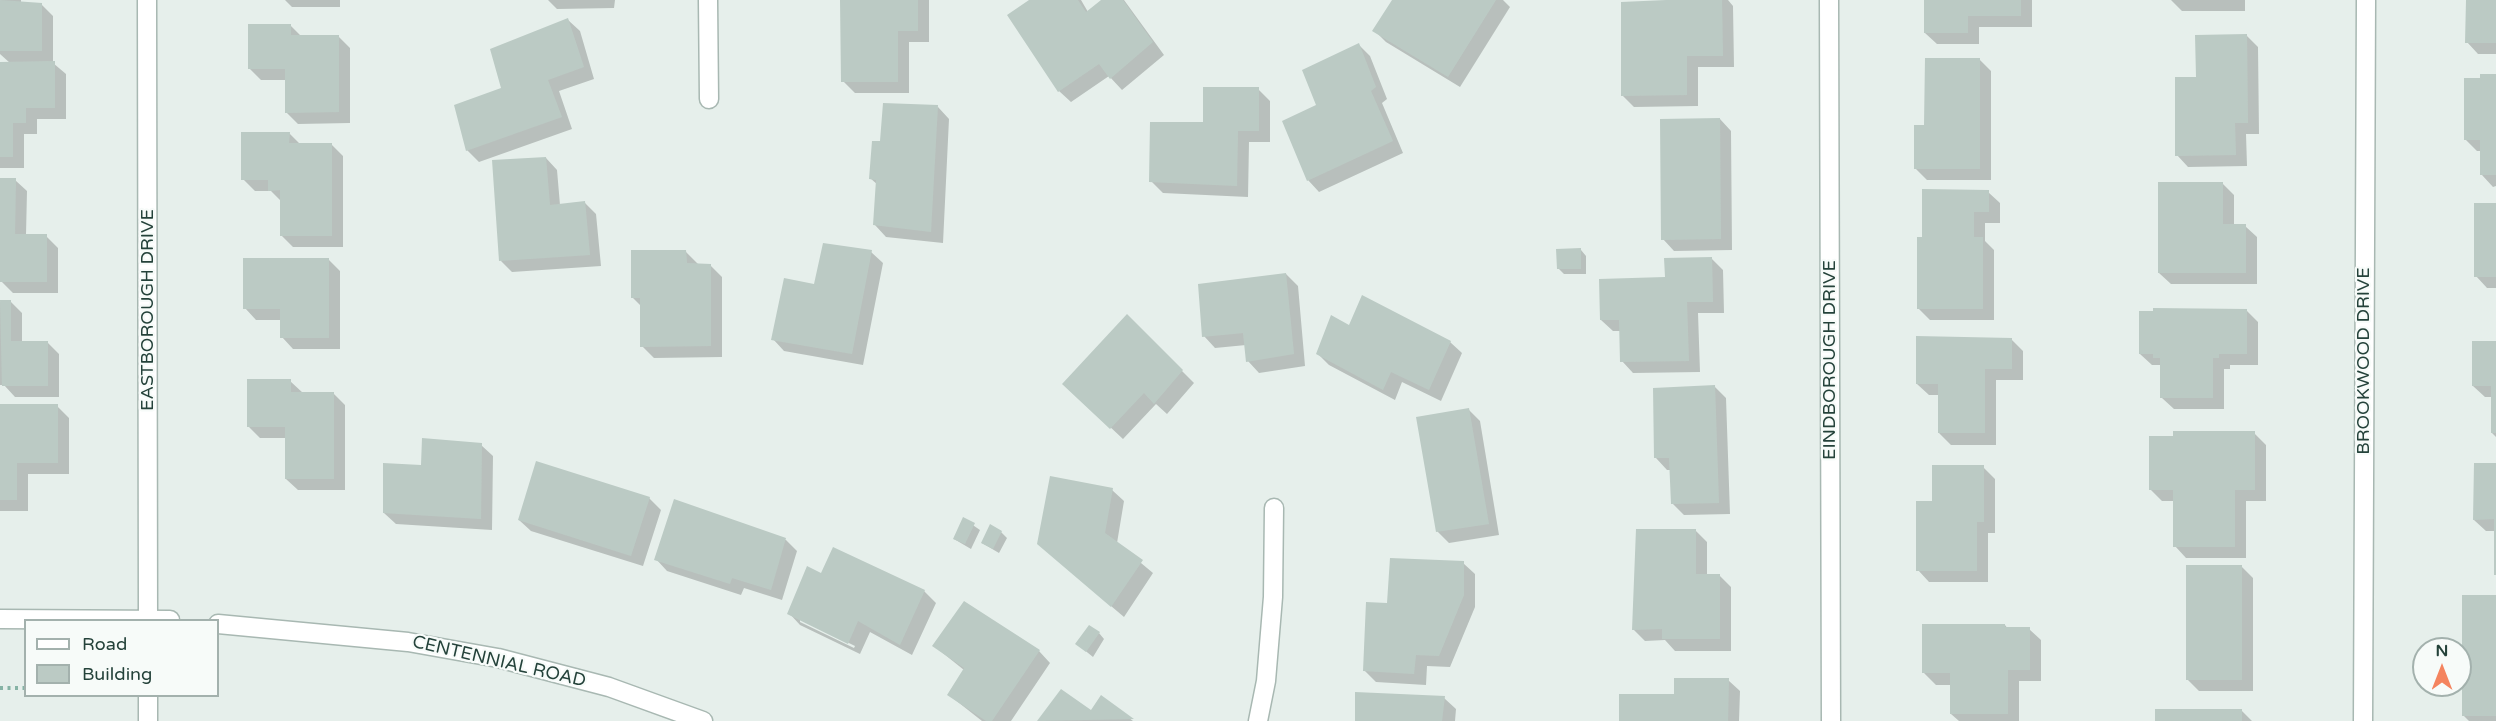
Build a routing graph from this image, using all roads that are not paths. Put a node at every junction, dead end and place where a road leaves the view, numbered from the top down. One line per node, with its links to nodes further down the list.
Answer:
1 (147, 0): 9 (street, EASTBOROUGH DRIVE)
2 (708, 0): 5 (street)
3 (1828, 0): 15 (street, EINDBOROUGH DRIVE)
4 (2366, 0): 16 (street, BROOKWOOD DRIVE)
5 (709, 99)
6 (1274, 508): 14 (street)
7 (0, 619): 8 (street)
8 (24, 619)
9 (148, 619)
10 (219, 624): 13 (street, CENTENNIAL ROAD)
11 (148, 697): 12 (street)
12 (148, 721)
13 (703, 721)
14 (1258, 721)
15 (1831, 721)
16 (2362, 721)

